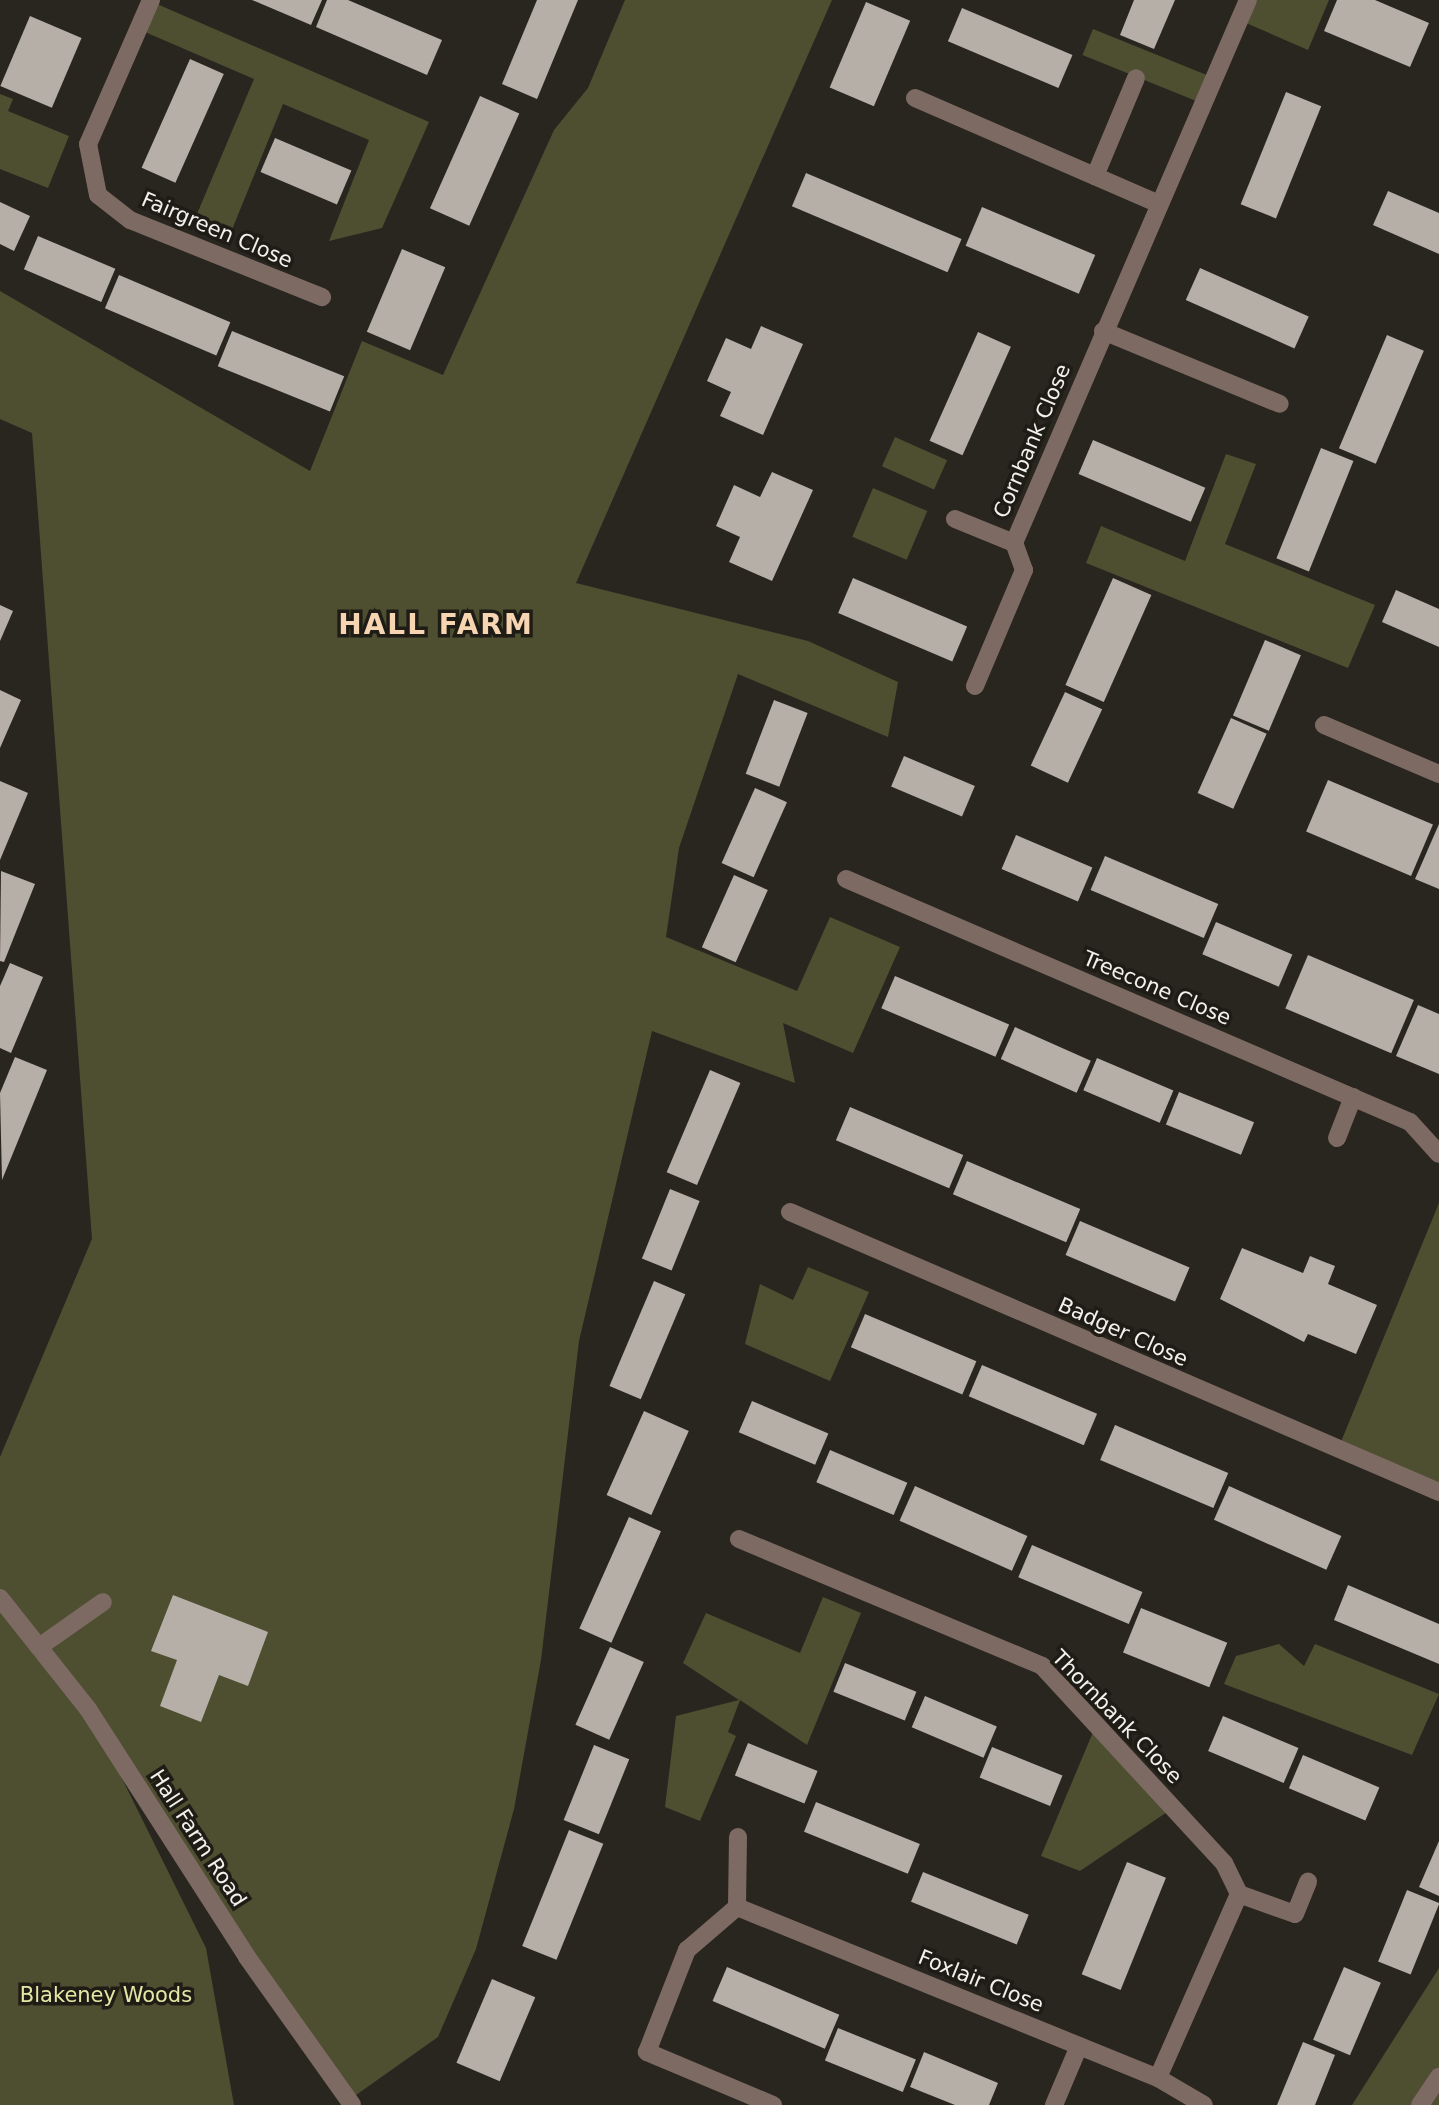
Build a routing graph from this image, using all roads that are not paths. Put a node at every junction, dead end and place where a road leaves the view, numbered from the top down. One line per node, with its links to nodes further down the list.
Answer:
1 (151, 0): 7 (street, Fairgreen Close)
2 (1248, 0): 6 (street, Cornbank Close)
3 (1136, 78): 5 (street)
4 (915, 98): 5 (street)
5 (1095, 176): 6 (street)
6 (1156, 203): 8 (street, Cornbank Close)
7 (322, 298)
8 (1103, 331): 9 (street); 11 (street, Cornbank Close)
9 (1280, 404)
10 (955, 519): 11 (street)
11 (1014, 543): 12 (street, Cornbank Close)
12 (975, 686)
13 (1324, 725): 14 (street)
14 (1439, 774)
15 (846, 879): 16 (street, Treecone Close)
16 (1353, 1097): 17 (street); 18 (street, Treecone Close)
17 (1337, 1138)
18 (1439, 1154)
19 (790, 1212): 20 (street, Badger Close)
20 (1439, 1492)
21 (739, 1539): 27 (street, Thornbank Close)
22 (0, 1598): 24 (street, Hall Farm Road)
23 (103, 1602): 24 (street)
24 (39, 1647): 32 (street, Hall Farm Road)
25 (738, 1837): 28 (street)
26 (1308, 1882): 27 (street)
27 (1239, 1894): 31 (street)
28 (737, 1907): 29 (street, Foxlair Close); 33 (street)
29 (1079, 2046): 31 (street, Foxlair Close); 34 (street)
30 (1439, 2077): 36 (street)
31 (1158, 2078): 35 (street, Foxlair Close)
32 (352, 2105)
33 (772, 2105)
34 (1054, 2105)
35 (1205, 2105)
36 (1420, 2105)

